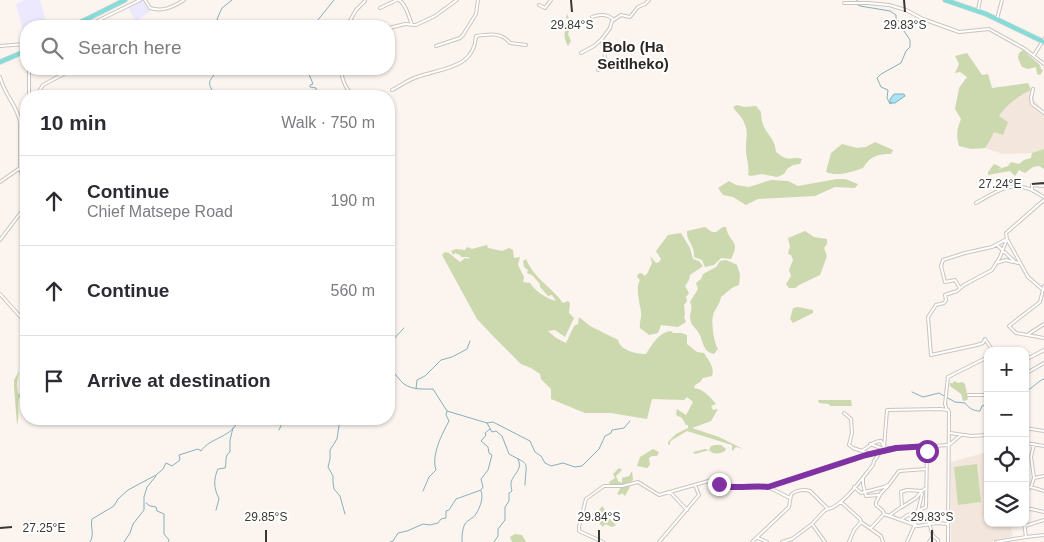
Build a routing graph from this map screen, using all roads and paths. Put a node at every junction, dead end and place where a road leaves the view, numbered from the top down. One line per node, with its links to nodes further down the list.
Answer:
1 (124, 0): 20 (main road)
2 (140, 0): 21 (street)
3 (145, 0): 4 (street)
4 (184, 0)
5 (398, 0): 16 (street); 24 (street)
6 (457, 0): 24 (street)
7 (478, 0): 30 (street)
8 (552, 0): 15 (street)
9 (649, 0): 23 (street)
10 (945, 0): 17 (main road)
11 (980, 0): 17 (street)
12 (1002, 0): 19 (street)
13 (365, 2): 22 (street)
14 (844, 3): 34 (street)
15 (539, 5)
16 (380, 8)
17 (978, 10): 19 (main road)
18 (592, 17): 23 (street)
19 (997, 18): 27 (main road)
20 (85, 20)
21 (102, 20)
22 (350, 20)
23 (614, 20): 26 (street)
24 (412, 24): 25 (street)
25 (395, 26)
26 (602, 39): 33 (street); 37 (street)
27 (1043, 41): 34 (street)
28 (20, 44): 29 (street)
29 (0, 46)
30 (436, 46)
31 (526, 46): 45 (street)
32 (20, 54): 35 (main road)
33 (580, 54)
34 (1034, 55): 36 (street)
35 (0, 62)
36 (1044, 64)
37 (598, 70)
38 (29, 75): 42 (street)
39 (62, 75): 43 (street)
40 (342, 75): 44 (street)
41 (0, 77): 48 (street)
42 (29, 90)
43 (40, 90)
44 (349, 90)
45 (392, 90)
46 (1034, 90): 47 (street)
47 (1044, 113)
48 (20, 123): 49 (street)
49 (20, 168): 50 (street)
50 (0, 182)
51 (1044, 186): 52 (street)
52 (1032, 191): 53 (street); 54 (street)
53 (1044, 199): 56 (street)
54 (976, 202)
55 (20, 214): 57 (street)
56 (1007, 239): 58 (street); 59 (street); 62 (street)
57 (0, 240)
58 (997, 245): 59 (street); 63 (street)
59 (1003, 251): 60 (street); 61 (street)
60 (1014, 262): 61 (street); 62 (street)
61 (996, 263): 63 (street)
62 (1019, 263): 64 (street)
63 (960, 288): 70 (street)
64 (1043, 288): 68 (street)
65 (0, 294): 66 (street)
66 (20, 316)
67 (1044, 324): 68 (street)
68 (1026, 335): 69 (street)
69 (1044, 338)
70 (990, 347)
71 (1044, 350): 72 (street)
72 (1029, 358)
73 (984, 359): 78 (street)
74 (1044, 363): 75 (street)
75 (1029, 372)
76 (968, 395): 77 (street)
77 (984, 395)
78 (948, 410): 82 (street); 91 (street)
79 (844, 412): 93 (street)
80 (1029, 429): 81 (street)
81 (1044, 431)
82 (950, 433): 83 (street); 88 (street)
83 (961, 435): 84 (street); 88 (street)
84 (984, 435)
85 (1029, 443): 87 (street)
86 (870, 444): 91 (street); 91 (street); 93 (street)
87 (1034, 444): 90 (street); 101 (street)
88 (949, 445): 89 (street); 130 (street)
89 (929, 446): 92 (street); 98 (street)
90 (1044, 446)
91 (883, 448): 92 (street); 94 (street)
92 (894, 449): 94 (street)
93 (863, 450): 96 (street)
94 (880, 452): 95 (street); 97 (street)
95 (874, 453): 96 (street); 97 (street)
96 (870, 454): 105 (street)
97 (875, 459): 99 (street)
98 (926, 469): 102 (street); 107 (street)
99 (864, 475): 104 (street); 110 (street)
100 (1044, 476): 101 (street)
101 (1034, 478): 106 (street)
102 (890, 483): 110 (street); 112 (street)
103 (695, 485): 105 (street); 109 (street); 118 (street)
104 (854, 486): 110 (street); 114 (street)
105 (768, 487): 113 (street)
106 (1031, 487): 108 (street)
107 (926, 488): 111 (street); 119 (street)
108 (1044, 491)
109 (670, 492): 118 (street); 137 (street)
110 (866, 492): 112 (street)
111 (922, 492): 115 (street); 115 (street); 119 (street)
112 (879, 496): 121 (street)
113 (790, 498): 116 (street); 135 (street)
114 (841, 502): 116 (street); 125 (street)
115 (902, 507): 122 (street)
116 (828, 509): 127 (street)
117 (1029, 509): 120 (street)
118 (687, 510): 138 (street)
119 (918, 510): 123 (street); 128 (street)
120 (1044, 512)
121 (884, 514): 122 (street); 132 (street)
122 (889, 516): 123 (street)
123 (901, 520): 128 (street)
124 (1044, 520): 126 (street)
125 (861, 522): 132 (street); 143 (street)
126 (1029, 523)
127 (812, 524): 141 (street); 142 (street)
128 (915, 524): 129 (street); 145 (street)
129 (929, 524): 130 (street); 134 (street)
130 (948, 524): 148 (street)
131 (1024, 527): 136 (street)
132 (871, 528): 144 (street)
133 (1044, 535): 136 (street)
134 (933, 536): 146 (street); 147 (street)
135 (757, 537): 139 (street); 140 (street)
136 (1026, 537): 149 (street)
137 (603, 542)
138 (659, 542)
139 (752, 542)
140 (767, 542)
141 (782, 542)
142 (825, 542)
143 (849, 542)
144 (884, 542)
145 (907, 542)
146 (929, 542)
147 (938, 542)
148 (948, 542)
149 (996, 542)

